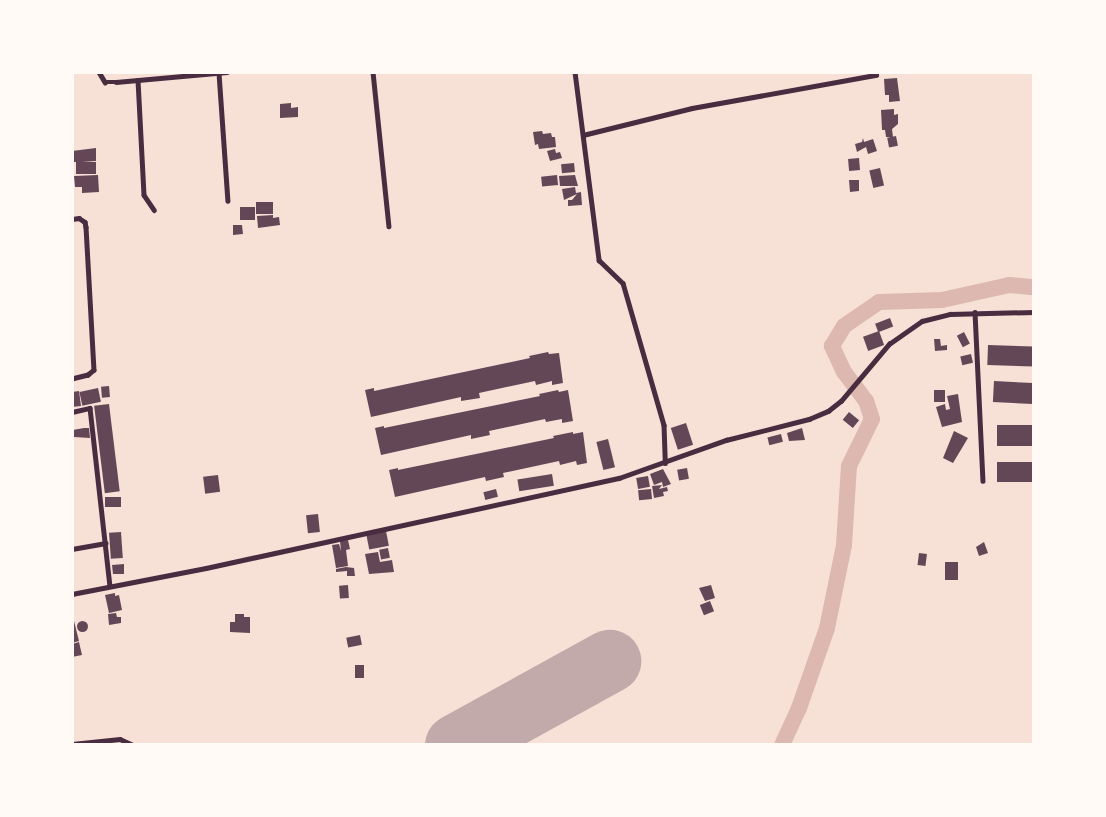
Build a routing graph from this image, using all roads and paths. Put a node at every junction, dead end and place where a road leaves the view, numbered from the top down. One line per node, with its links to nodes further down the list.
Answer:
1 (99, 72): 7 (street)
2 (227, 72): 6 (street)
3 (373, 72): 12 (street)
4 (575, 72): 8 (street)
5 (876, 72): 8 (street)
6 (219, 73): 7 (street); 9 (street)
7 (138, 80): 10 (street)
8 (583, 135): 17 (street)
9 (228, 201)
10 (154, 210)
11 (72, 219): 15 (street)
12 (389, 226)
13 (975, 312): 14 (street); 17 (street); 18 (street)
14 (1034, 312)
15 (72, 379)
16 (72, 412): 19 (street)
17 (664, 463): 21 (street)
18 (983, 480)
19 (105, 543): 20 (street); 21 (street)
20 (72, 549)
21 (110, 585): 22 (street)
22 (72, 594)
23 (72, 744): 24 (street)
24 (133, 745)

